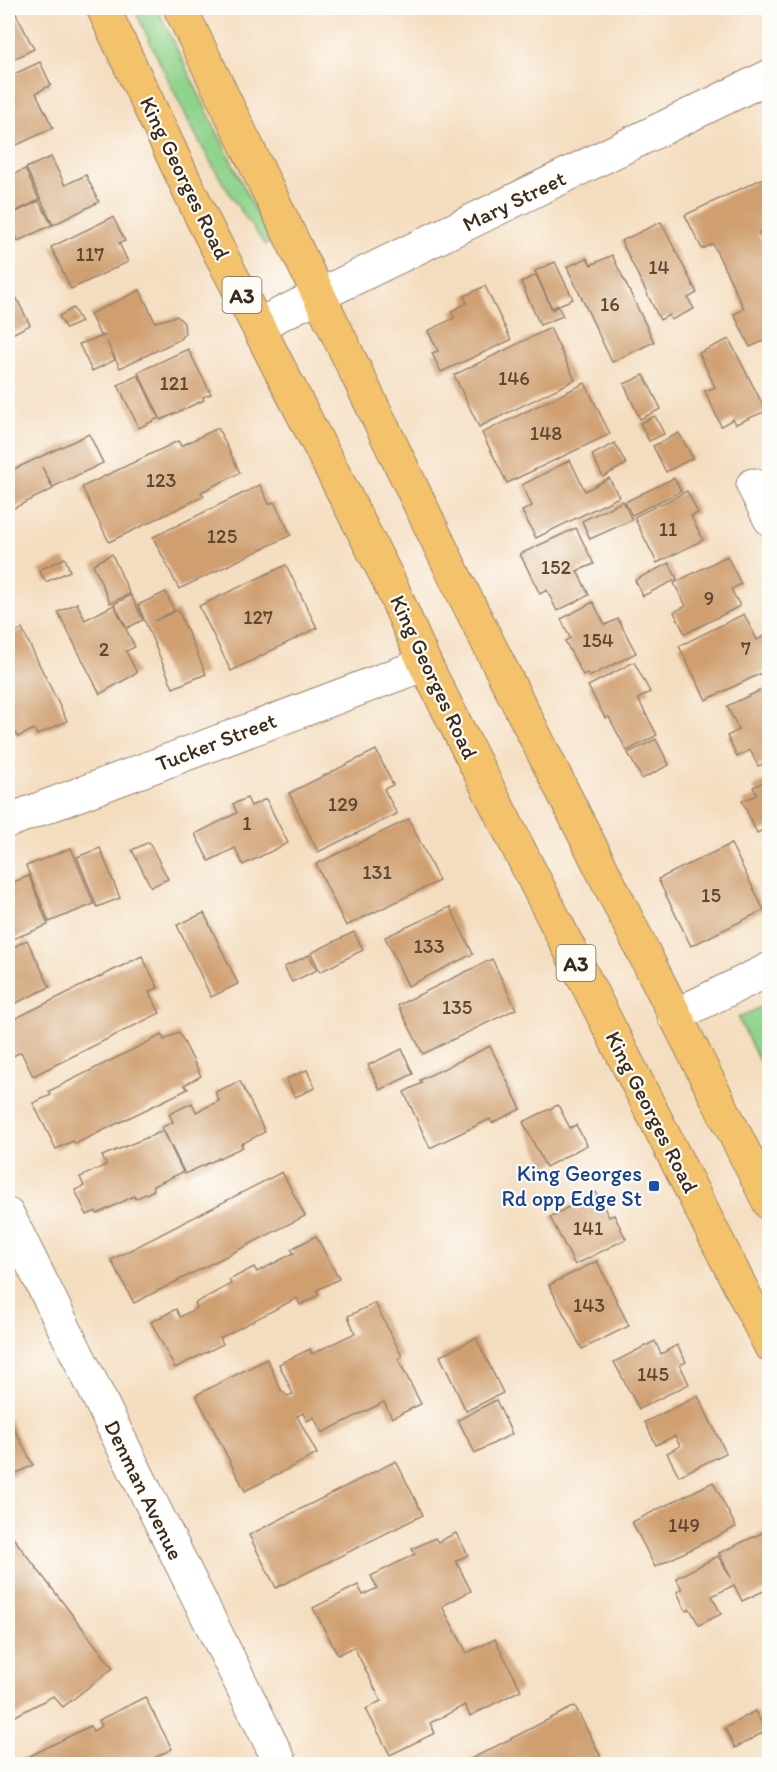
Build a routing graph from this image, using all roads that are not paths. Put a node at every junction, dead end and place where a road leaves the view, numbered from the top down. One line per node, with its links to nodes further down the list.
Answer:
1 (103, 8): 5 (highway, King Georges Road / A3)
2 (180, 8): 4 (highway)
3 (770, 76): 4 (street, Mary Street)
4 (318, 296): 5 (street, Mary Street); 11 (highway)
5 (258, 325): 8 (highway, King Georges Road / A3)
6 (753, 485): 7 (street)
7 (770, 519)
8 (425, 664): 9 (street, Tucker Street); 14 (highway, King Georges Road / A3)
9 (8, 821)
10 (770, 969): 11 (street)
11 (674, 1016): 12 (highway)
12 (770, 1204)
13 (8, 1215): 15 (street, Denman Avenue)
14 (770, 1345)
15 (281, 1764)

